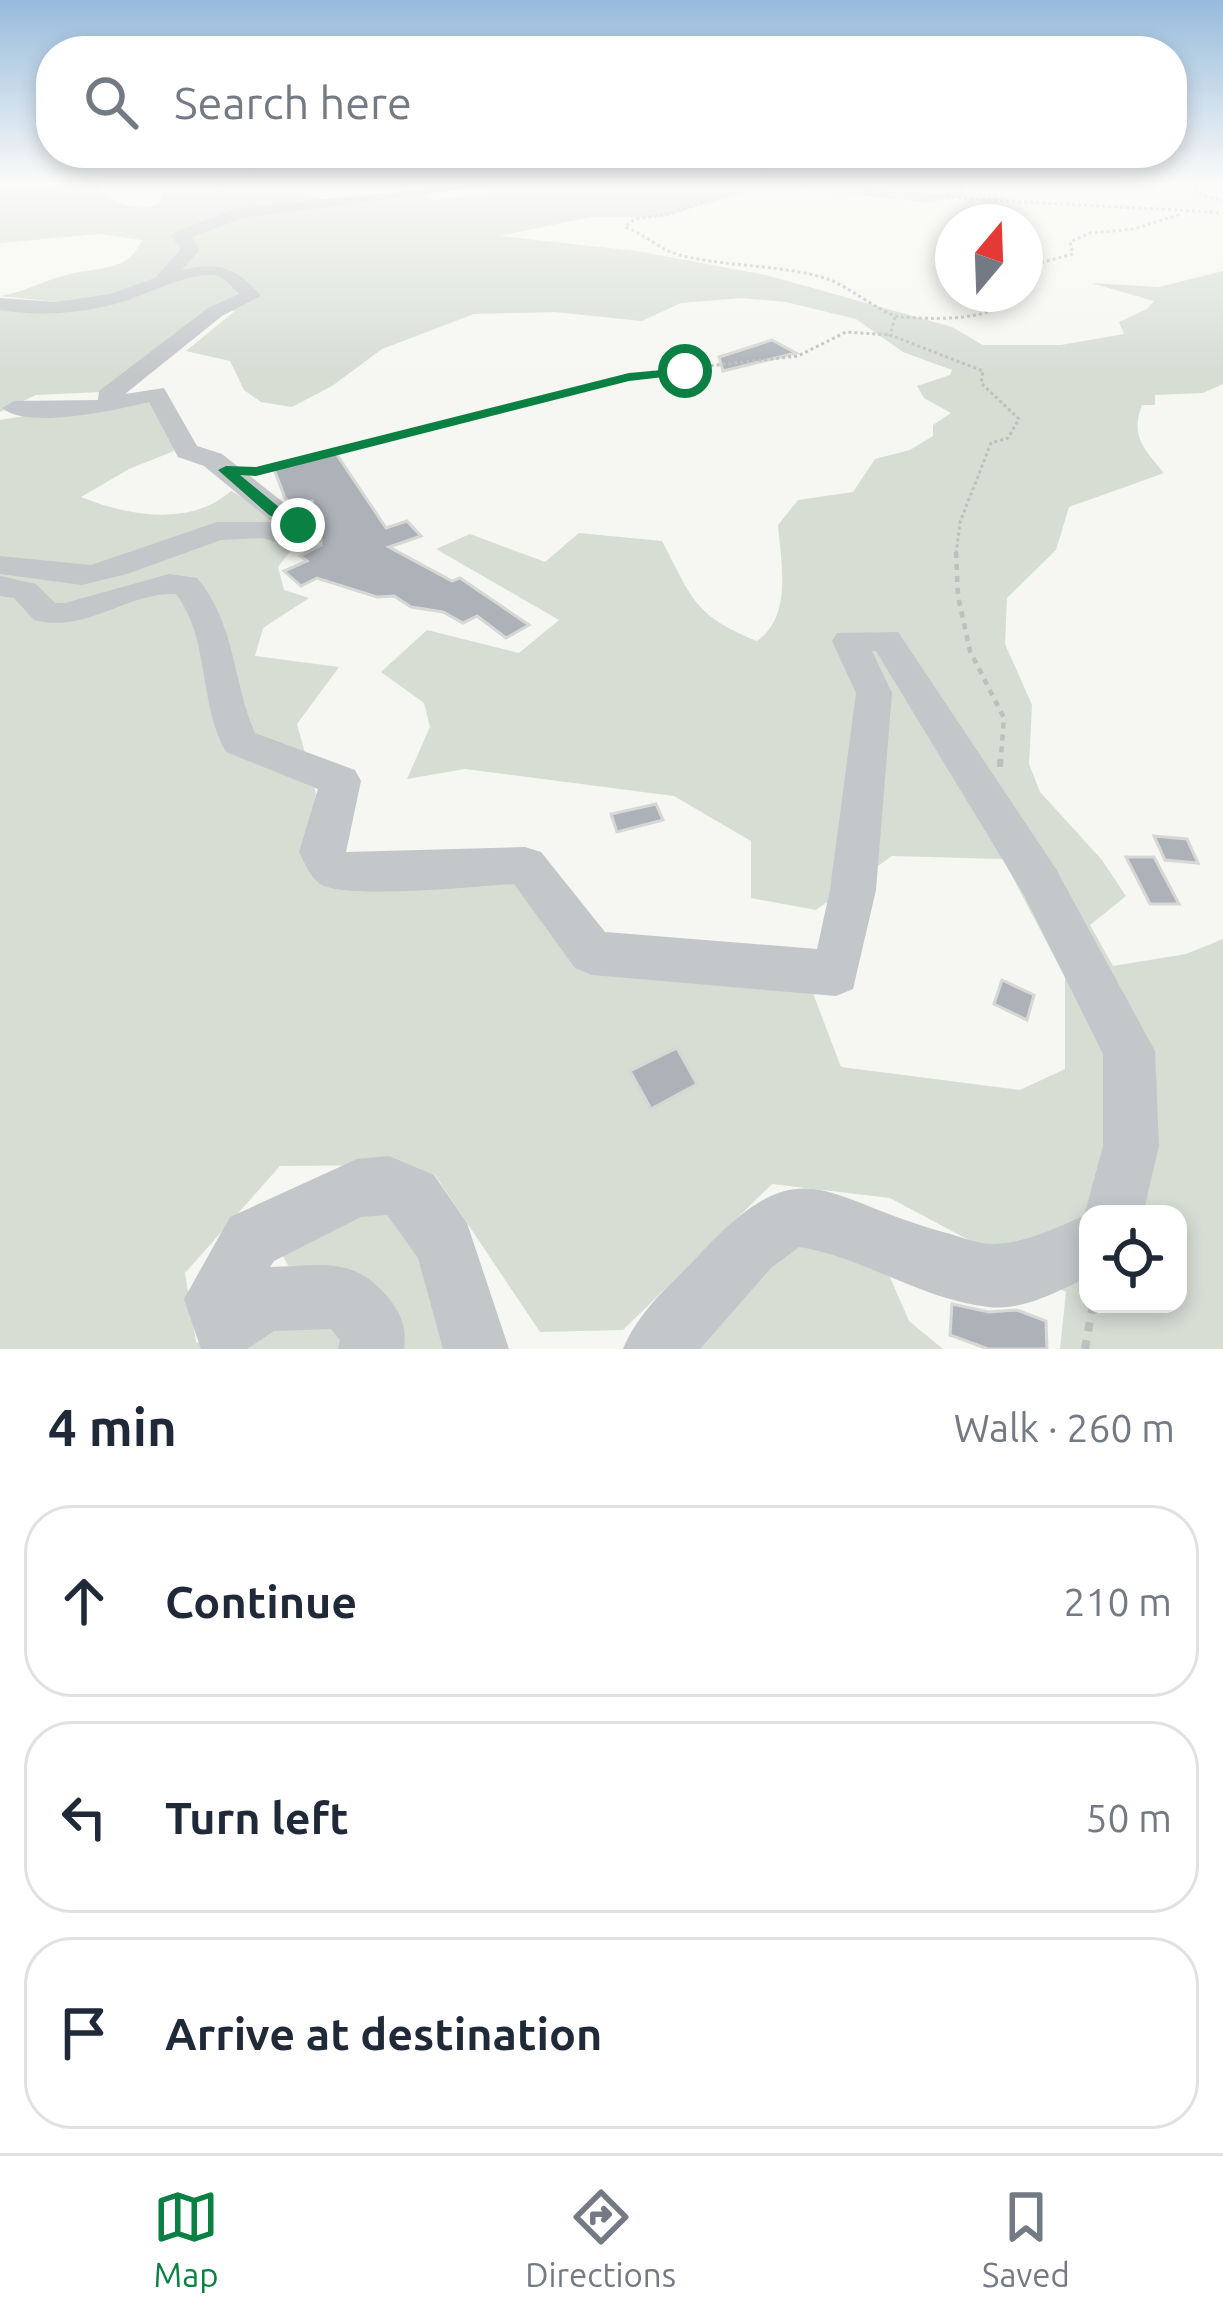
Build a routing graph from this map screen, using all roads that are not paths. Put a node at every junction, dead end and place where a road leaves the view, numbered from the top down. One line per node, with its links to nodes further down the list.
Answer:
1 (190, 248): 2 (street)
2 (165, 283): 3 (street); 4 (street)
3 (0, 304)
4 (7, 412): 5 (street)
5 (0, 566)
6 (0, 586): 7 (street)
7 (1114, 1205)
8 (1079, 1249): 11 (street)
9 (370, 1349): 10 (street)
10 (476, 1349)
11 (656, 1349)

